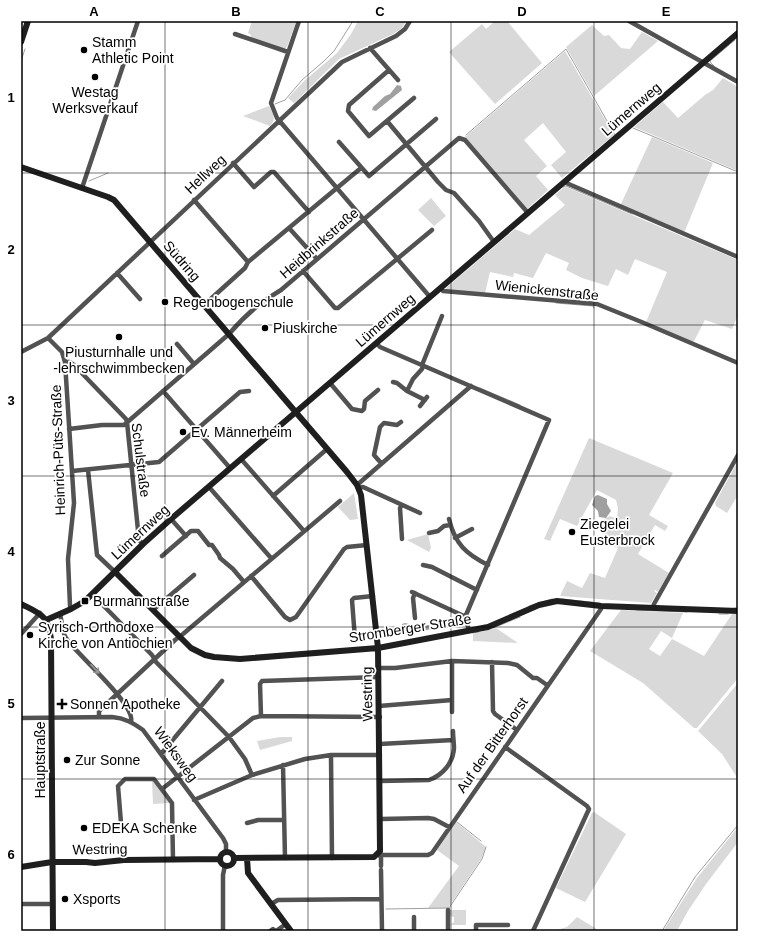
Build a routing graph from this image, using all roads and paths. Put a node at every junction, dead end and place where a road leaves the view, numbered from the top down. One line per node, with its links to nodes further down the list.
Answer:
1 (28, 21): 8 (street)
2 (138, 21): 26 (street)
3 (299, 21): 10 (street)
4 (410, 21): 9 (street, Hellweg)
5 (629, 21): 11 (street)
6 (738, 33): 11 (street, Lümernweg)
7 (235, 34): 10 (street)
8 (21, 42)
9 (370, 48): 12 (street); 17 (street, Hellweg)
10 (288, 52): 17 (street)
11 (703, 63): 14 (street); 25 (street, Lümernweg)
12 (389, 70): 13 (street); 18 (street)
13 (398, 80)
14 (738, 82)
15 (414, 98): 18 (street)
16 (436, 119): 20 (street)
17 (279, 120): 21 (street, Hellweg); 27 (street)
18 (387, 121): 20 (street)
19 (339, 142): 24 (street)
20 (406, 144): 22 (street); 24 (street)
21 (233, 163): 28 (street, Hellweg); 29 (street)
22 (426, 166): 30 (street, Heidbrinkstraße); 31 (street, Heidbrinkstraße); 35 (street)
23 (21, 167): 26 (street, Südring)
24 (362, 168): 27 (street)
25 (564, 182): 30 (street, Lümernweg); 36 (street)
26 (82, 188): 34 (street, Südring)
27 (337, 188): 29 (street); 31 (street)
28 (194, 200): 34 (street, Hellweg); 39 (street)
29 (309, 212): 32 (street)
30 (528, 213): 35 (street, Lümernweg)
31 (363, 220): 37 (street, Heidbrinkstraße); 38 (street)
32 (289, 228): 37 (street); 39 (street)
33 (432, 230): 38 (street)
34 (150, 242): 41 (street, Hellweg); 45 (street, Südring)
35 (494, 242): 42 (street, Lümernweg)
36 (738, 257)
37 (317, 259): 40 (street, Heidbrinkstraße)
38 (397, 259): 40 (street); 43 (street)
39 (248, 262): 45 (street)
40 (303, 271): 47 (street, Heidbrinkstraße)
41 (117, 273): 44 (street); 48 (street, Hellweg)
42 (440, 288): 43 (street, Lümernweg); 53 (street, Wienickenstraße)
43 (430, 298): 49 (street, Lümernweg)
44 (140, 299)
45 (204, 305): 47 (street, Südring)
46 (442, 316): 55 (street)
47 (229, 334): 54 (street, Heidbrinkstraße); 64 (street, Südring)
48 (48, 338): 51 (street, Hellweg); 52 (street, Schulstraße)
49 (376, 343): 55 (street); 57 (street, Lümernweg)
50 (177, 344): 54 (street)
51 (21, 352)
52 (65, 362): 65 (street, Schulstraße); 67 (street, Heinrich-Püts-Straße)
53 (738, 363)
54 (194, 364): 61 (street, Heidbrinkstraße)
55 (423, 365): 58 (street); 62 (street)
56 (394, 382): 62 (street)
57 (330, 383): 60 (street); 64 (street, Lümernweg)
58 (471, 386): 72 (street); 97 (street)
59 (249, 390): 68 (street)
60 (378, 390)
61 (163, 391): 65 (street, Heidbrinkstraße); 68 (street)
62 (407, 391): 63 (street)
63 (420, 406)
64 (296, 412): 69 (street, Westring); 71 (street, Lümernweg)
65 (127, 422): 67 (street); 73 (street, Schulstraße)
66 (401, 422): 72 (street)
67 (69, 429): 76 (street, Heinrich-Püts-Straße)
68 (196, 429): 73 (street); 74 (street)
69 (327, 449): 78 (street, Westring); 79 (street)
70 (738, 455): 107 (street)
71 (241, 459): 74 (street, Lümernweg); 79 (street)
72 (381, 463): 78 (street)
73 (132, 465): 75 (street); 92 (street, Schulstraße)
74 (230, 468): 77 (street, Lümernweg)
75 (88, 470): 76 (street); 98 (street)
76 (72, 471): 108 (street, Heinrich-Püts-Straße)
77 (209, 487): 83 (street, Lümernweg); 95 (street)
78 (357, 487): 81 (street); 93 (street, Westring)
79 (273, 496): 87 (street)
80 (340, 501): 87 (street)
81 (402, 504): 82 (street); 91 (street)
82 (420, 512)
83 (171, 519): 89 (street); 92 (street, Lümernweg)
84 (449, 519): 85 (street)
85 (450, 525): 88 (street); 90 (street)
86 (472, 530): 90 (street)
87 (304, 531): 95 (street)
88 (429, 533)
89 (186, 536): 94 (street); 101 (street)
90 (455, 538): 97 (street)
91 (402, 539)
92 (143, 544): 98 (street, Lümernweg)
93 (367, 545): 100 (street); 104 (street, Westring)
94 (162, 556)
95 (271, 558): 100 (street)
96 (423, 565): 102 (street)
97 (488, 565): 102 (street)
98 (115, 572): 103 (street, Lümernweg); 109 (street, Stromberger Straße)
99 (194, 575): 109 (street)
100 (251, 576): 101 (street)
101 (244, 582): 118 (street)
102 (477, 590): 113 (street)
103 (93, 595): 108 (street, Lümernweg); 121 (street)
104 (373, 596): 119 (street); 120 (street, Westring)
105 (21, 604): 111 (street, Hauptstraße)
106 (601, 606): 107 (street, Stromberger Straße); 116 (street, Stromberger Straße); 127 (street, Auf der Bitterhorst)
107 (653, 608): 110 (street, Stromberger Straße)
108 (72, 609): 112 (street, Lümernweg)
109 (154, 610): 118 (street, Stromberger Straße)
110 (738, 611)
111 (40, 613): 115 (street, Hauptstraße); 117 (street)
112 (60, 614): 115 (street, Lümernweg); 128 (street, one-way to 128)
113 (466, 617): 114 (street); 116 (street)
114 (415, 618)
115 (46, 620): 135 (street, Hauptstraße)
116 (469, 632): 120 (street, Stromberger Straße)
117 (21, 634)
118 (179, 637): 120 (street, Stromberger Straße); 121 (street)
119 (355, 639)
120 (378, 648): 124 (street, Westring)
121 (154, 659): 128 (street); 131 (street)
122 (452, 661): 123 (street); 124 (street); 129 (street)
123 (492, 662): 127 (street); 139 (street)
124 (379, 668): 125 (street, Westring)
125 (379, 677): 130 (street, Westring); 134 (street)
126 (222, 681): 131 (street)
127 (548, 685): 139 (street, Auf der Bitterhorst)
128 (117, 694): 133 (street); 138 (street)
129 (452, 700): 130 (street); 132 (street)
130 (379, 706): 136 (street, Westring)
131 (200, 708): 141 (street); 145 (street)
132 (452, 712)
133 (99, 716): 135 (street, Wieksweg); 138 (street, Wieksweg)
134 (261, 716): 136 (street); 141 (street)
135 (52, 717): 137 (street, Wieksweg); 167 (street, Hauptstraße)
136 (380, 717): 143 (street, Westring)
137 (21, 718)
138 (131, 722): 145 (street, Wieksweg)
139 (517, 730): 144 (street, Auf der Bitterhorst)
140 (452, 731): 142 (street)
141 (229, 737): 149 (street); 150 (street)
142 (453, 740): 143 (street); 151 (street)
143 (380, 744): 147 (street, Westring)
144 (505, 747): 158 (street, Auf der Bitterhorst); 187 (street)
145 (161, 754): 150 (street, Wieksweg)
146 (331, 755): 147 (street); 148 (street); 164 (street)
147 (380, 755): 151 (street, Westring)
148 (283, 765): 149 (street); 155 (street)
149 (252, 775): 153 (street)
150 (178, 777): 152 (street); 153 (street, Wieksweg)
151 (380, 781): 154 (street, Westring)
152 (162, 789): 156 (street); 166 (street)
153 (194, 800): 159 (street, Wieksweg)
154 (381, 819): 158 (street); 160 (street, Westring)
155 (284, 820): 157 (street); 163 (street)
156 (121, 823)
157 (247, 823)
158 (449, 827): 160 (street, Auf der Bitterhorst)
159 (226, 852): 161 (street); 165 (street)
160 (379, 854): 164 (street); 170 (street)
161 (234, 858): 162 (street); 168 (street)
162 (247, 858): 163 (street); 173 (street)
163 (285, 858): 164 (street)
164 (332, 858)
165 (220, 859): 166 (street, Westring); 168 (street)
166 (173, 860): 167 (street, Westring)
167 (52, 862): 169 (street, Westring); 172 (street, Hauptstraße)
168 (225, 865): 179 (street)
169 (21, 867)
170 (381, 899): 173 (street); 183 (street)
171 (21, 904): 172 (street)
172 (52, 904): 178 (street, Hauptstraße)
173 (271, 904): 176 (street)
174 (448, 910): 185 (street)
175 (414, 917): 184 (street)
176 (286, 924): 181 (street); 182 (street)
177 (508, 925): 186 (street)
178 (53, 931)
179 (223, 931)
180 (270, 931): 181 (street)
181 (275, 931)
182 (291, 931)
183 (382, 931)
184 (414, 931)
185 (448, 931)
186 (476, 931)
187 (533, 931)

